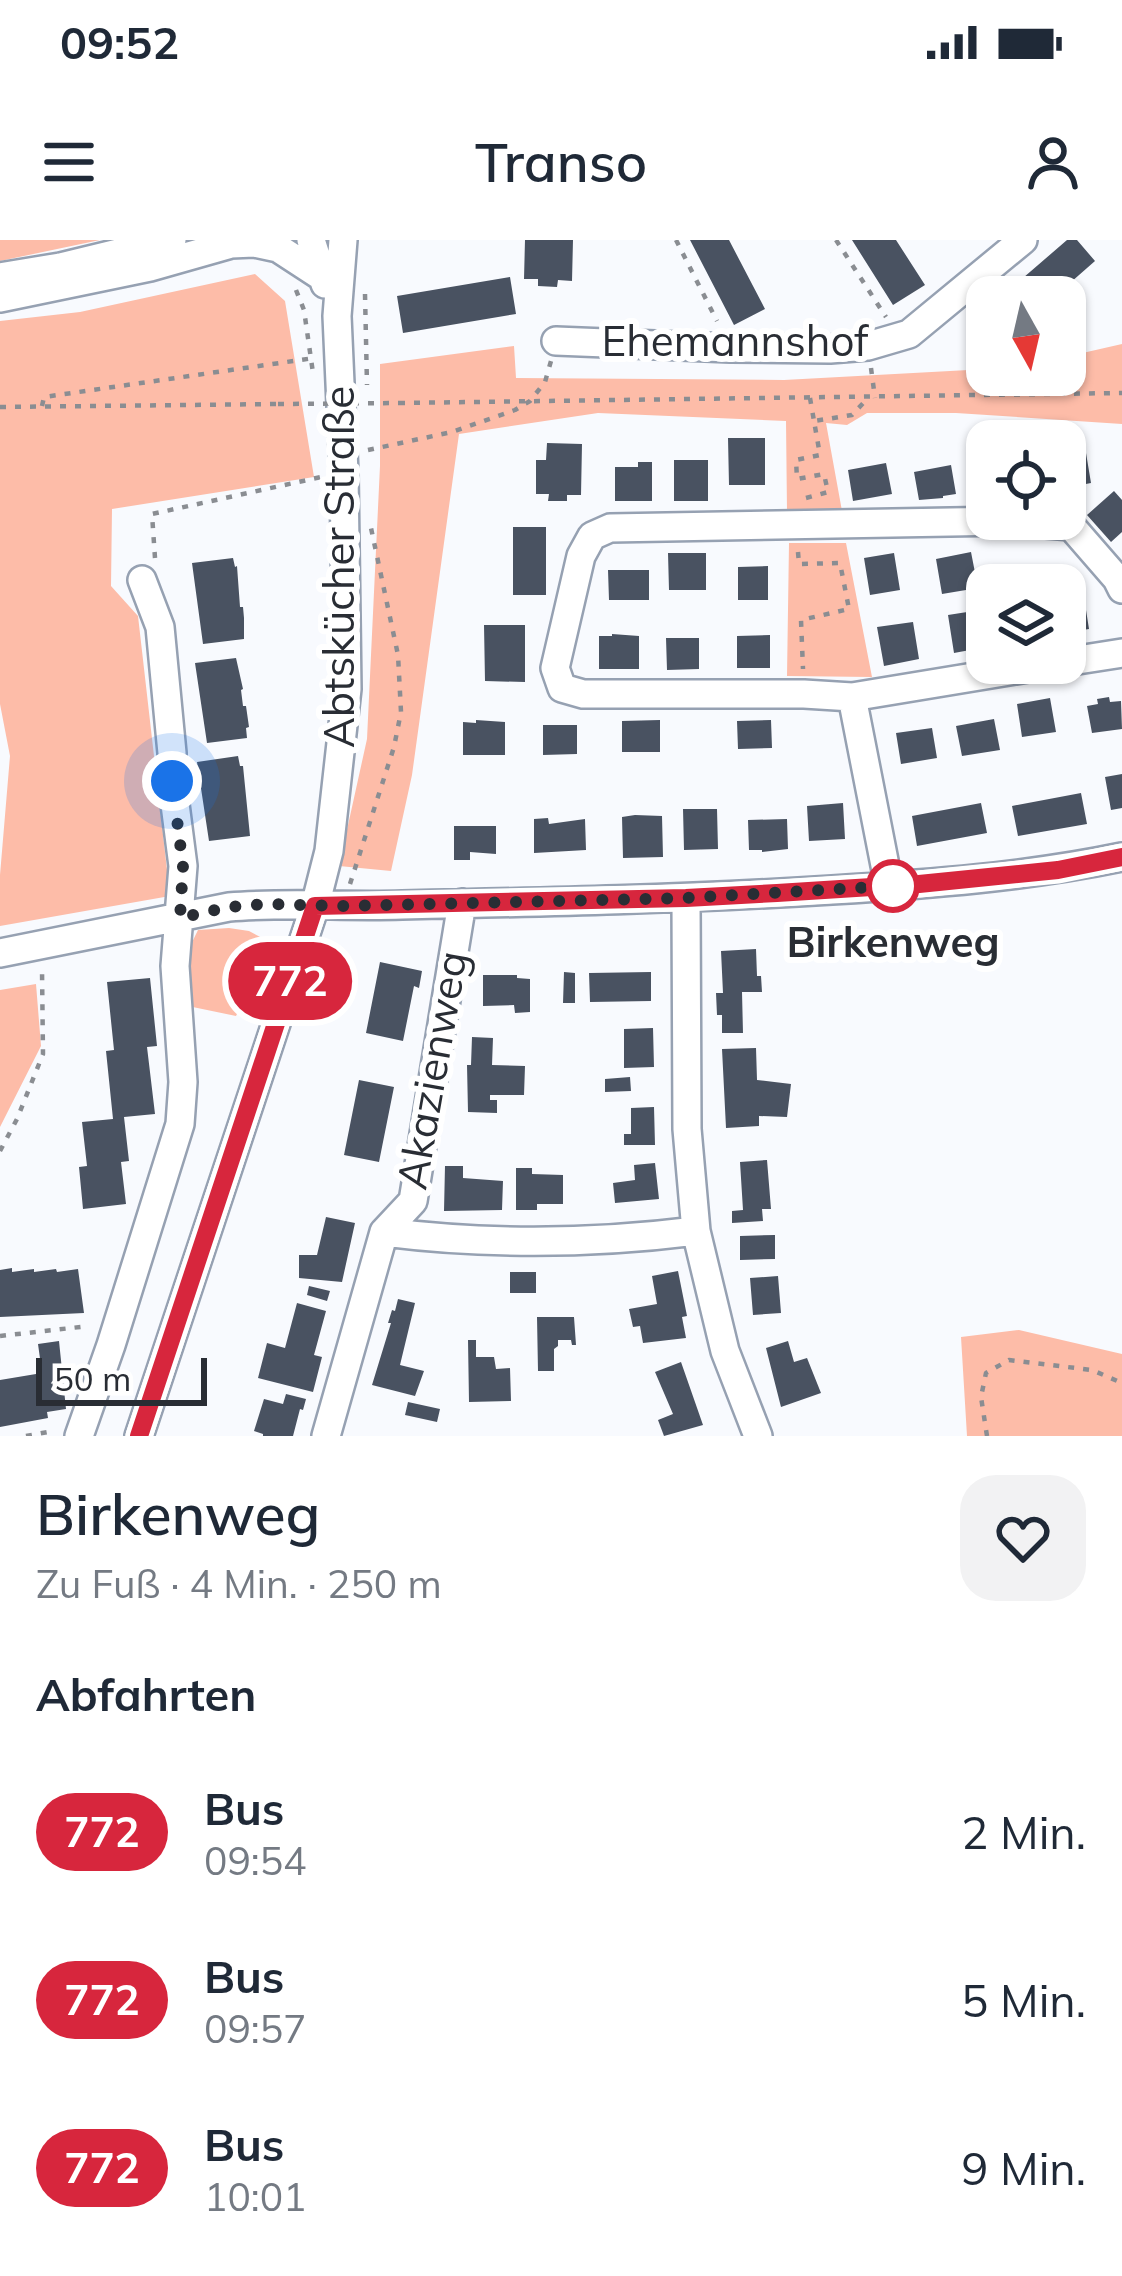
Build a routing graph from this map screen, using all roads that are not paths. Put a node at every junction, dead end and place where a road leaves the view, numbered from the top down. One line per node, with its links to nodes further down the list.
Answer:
1 (172, 240): 5 (street)
2 (310, 240): 6 (street, Abtskücher Straße)
3 (343, 240): 8 (street, Abtskücher Straße)
4 (1024, 240): 9 (street, Ehemannshof)
5 (0, 278)
6 (324, 278): 7 (street); 8 (street, Abtskücher Straße)
7 (0, 298)
8 (337, 316): 20 (street, Abtskücher Straße)
9 (556, 341)
10 (142, 580): 21 (street)
11 (1122, 589): 15 (street)
12 (1122, 652): 13 (street)
13 (1086, 658)
14 (966, 678): 15 (street)
15 (852, 697): 17 (street)
16 (1122, 857): 17 (street)
17 (889, 886): 18 (street)
18 (686, 898): 19 (street); 23 (street)
19 (462, 903): 20 (street); 24 (street, Akazienweg)
20 (315, 906): 21 (street); 26 (street, Abtskücher Straße)
21 (180, 918): 22 (street); 25 (street)
22 (0, 953)
23 (696, 1231): 24 (street); 28 (street)
24 (384, 1232): 27 (street, Akazienweg)
25 (79, 1436)
26 (139, 1436)
27 (326, 1436)
28 (758, 1436)

